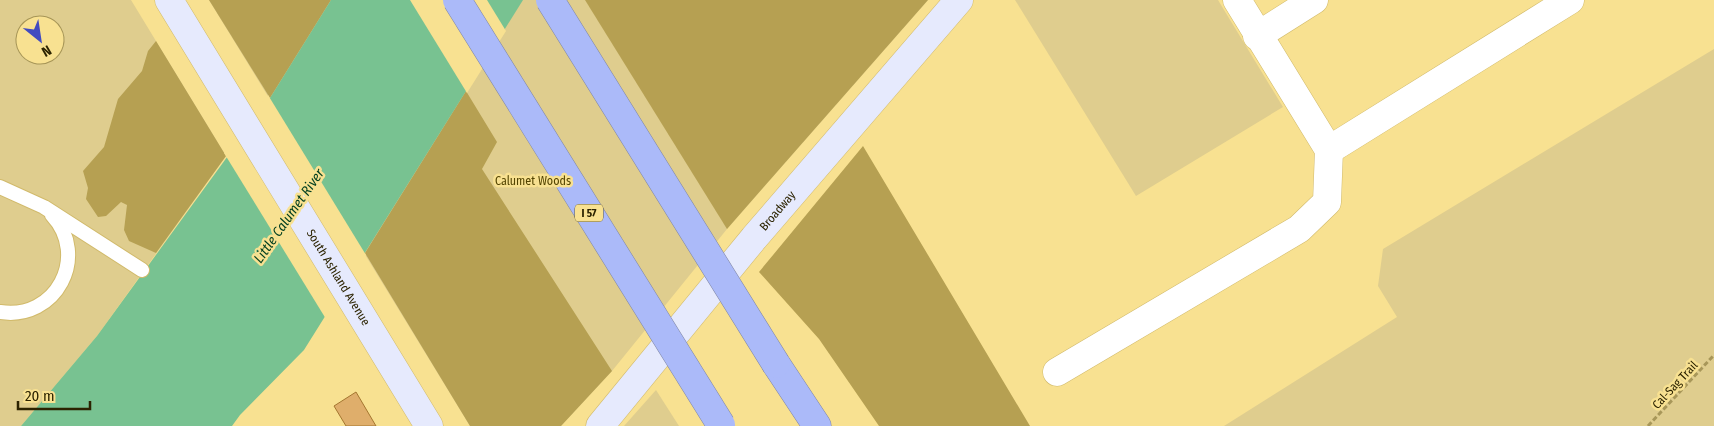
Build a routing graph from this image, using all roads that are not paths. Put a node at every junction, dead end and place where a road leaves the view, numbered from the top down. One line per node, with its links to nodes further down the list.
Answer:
1 (169, 0): 15 (street, South Ashland Avenue)
2 (457, 0): 17 (highway, I 57, bridge)
3 (550, 0): 18 (highway, bridge)
4 (959, 0): 16 (street, Broadway)
5 (1237, 0): 8 (street)
6 (1314, 0): 8 (street)
7 (1570, 0): 9 (street)
8 (1257, 36): 9 (street)
9 (1329, 150): 14 (street)
10 (0, 187): 11 (lane)
11 (44, 207): 12 (lane); 13 (lane)
12 (142, 270)
13 (0, 312)
14 (1057, 372)
15 (429, 426)
16 (600, 426)
17 (721, 426)
18 (817, 426)

